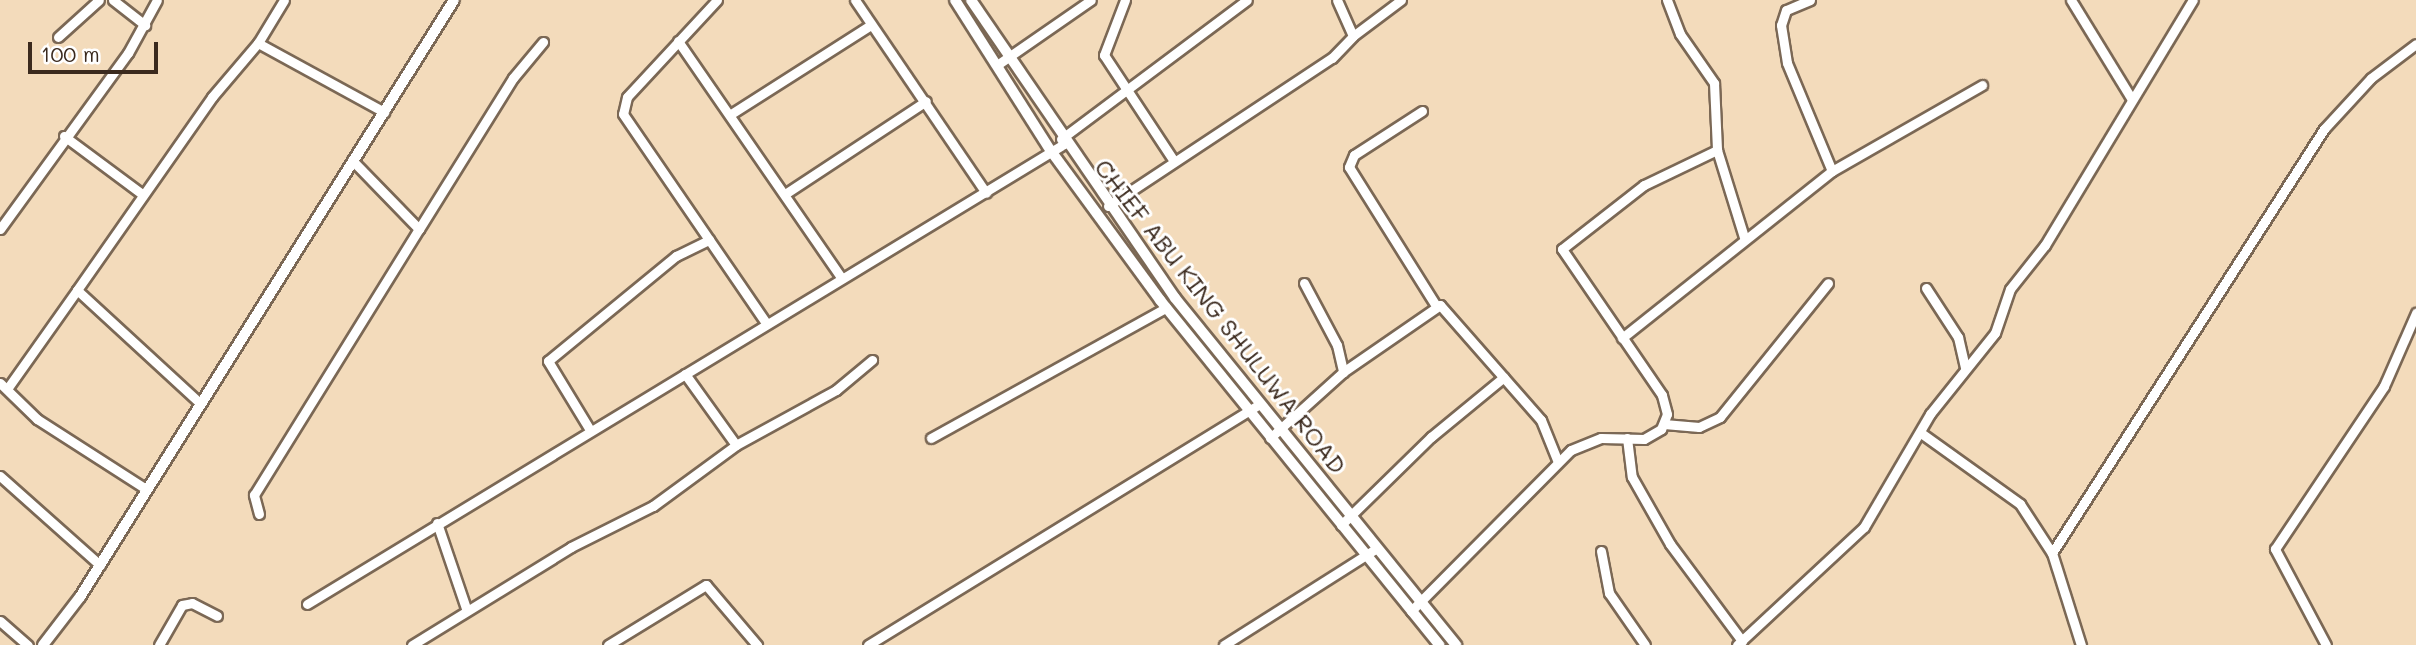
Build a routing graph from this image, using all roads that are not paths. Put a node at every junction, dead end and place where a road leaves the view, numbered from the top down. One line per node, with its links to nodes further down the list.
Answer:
1 (99, 0): 22 (street)
2 (113, 0): 19 (street)
3 (157, 0): 19 (street)
4 (284, 0): 25 (street)
5 (454, 0): 34 (street)
6 (717, 0): 23 (street)
7 (855, 0): 20 (street)
8 (955, 0): 28 (street)
9 (971, 0): 27 (street, CHIEF ABU KING SHULUWA ROAD)
10 (1091, 0): 27 (street)
11 (1125, 0): 30 (street)
12 (1247, 0): 30 (street)
13 (1337, 0): 21 (street)
14 (1401, 0): 21 (street)
15 (1667, 0): 39 (street)
16 (1810, 0): 42 (street)
17 (2193, 0): 31 (street)
18 (2072, 1): 31 (street)
19 (145, 24): 36 (street)
20 (869, 26): 32 (street); 35 (street)
21 (1353, 36): 41 (street)
22 (58, 37)
23 (678, 40): 35 (street); 50 (street)
24 (543, 42): 48 (street)
25 (258, 43): 34 (street); 45 (street)
26 (2416, 44): 86 (street)
27 (1009, 56): 28 (street); 37 (street, CHIEF ABU KING SHULUWA ROAD)
28 (997, 65): 38 (street)
29 (1982, 85): 42 (street)
30 (1127, 89): 37 (street); 41 (street)
31 (2131, 98): 62 (street)
32 (926, 101): 43 (street); 44 (street)
33 (1422, 111): 56 (street)
34 (384, 112): 40 (street)
35 (732, 114): 43 (street)
36 (64, 136): 45 (street); 47 (street)
37 (1062, 141): 38 (street); 46 (street, CHIEF ABU KING SHULUWA ROAD)
38 (1051, 151): 44 (street); 57 (street)
39 (1716, 153): 49 (street); 60 (street)
40 (352, 160): 48 (street); 67 (street)
41 (1174, 161): 46 (street)
42 (1832, 171): 49 (street)
43 (788, 192): 51 (street)
44 (986, 193): 51 (street)
45 (142, 194): 55 (street)
46 (1108, 206): 68 (street, CHIEF ABU KING SHULUWA ROAD)
47 (0, 229)
48 (419, 229): 81 (street)
49 (1744, 237): 60 (street)
50 (709, 240): 59 (street); 71 (street)
51 (841, 276): 59 (street)
52 (1828, 283): 70 (street)
53 (1304, 284): 63 (street)
54 (1926, 288): 62 (street)
55 (76, 290): 66 (street); 67 (street)
56 (1436, 304): 63 (street); 65 (street)
57 (1166, 308): 69 (street); 74 (street)
58 (2416, 313): 106 (street)
59 (765, 321): 64 (street)
60 (1622, 338): 70 (street)
61 (872, 360): 77 (street)
62 (1965, 368): 73 (street)
63 (1343, 372): 72 (street)
64 (685, 374): 71 (street); 77 (street)
65 (1504, 377): 78 (street); 82 (street)
66 (4, 386): 80 (street)
67 (201, 404): 80 (street)
68 (1258, 405): 69 (street); 72 (street, CHIEF ABU KING SHULUWA ROAD)
69 (1246, 412): 76 (street); 102 (street)
70 (1664, 424): 75 (street)
71 (590, 430): 83 (street)
72 (1279, 430): 76 (street); 82 (street, CHIEF ABU KING SHULUWA ROAD)
73 (1921, 433): 86 (street); 94 (street)
74 (931, 438)
75 (1627, 438): 78 (street); 94 (street)
76 (1270, 439): 82 (street)
77 (736, 444): 90 (street)
78 (1558, 462): 88 (street)
79 (0, 476): 87 (street)
80 (146, 489): 87 (street)
81 (259, 514)
82 (1346, 521): 85 (street, CHIEF ABU KING SHULUWA ROAD)
83 (437, 523): 89 (street); 90 (street)
84 (1601, 551): 104 (street)
85 (1370, 552): 88 (street, CHIEF ABU KING SHULUWA ROAD); 91 (street); 103 (street)
86 (2052, 553): 105 (street)
87 (100, 565): 97 (street)
88 (1420, 602): 91 (street); 95 (street, CHIEF ABU KING SHULUWA ROAD)
89 (307, 604)
90 (466, 608): 99 (street)
91 (1411, 611): 95 (street)
92 (217, 616): 98 (street)
93 (0, 621): 96 (street)
94 (1740, 643)
95 (1448, 644)
96 (28, 645)
97 (43, 645)
98 (159, 645)
99 (412, 645)
100 (608, 645): 101 (street)
101 (757, 645)
102 (868, 645)
103 (1224, 645)
104 (1645, 645)
105 (2081, 645)
106 (2326, 645)

